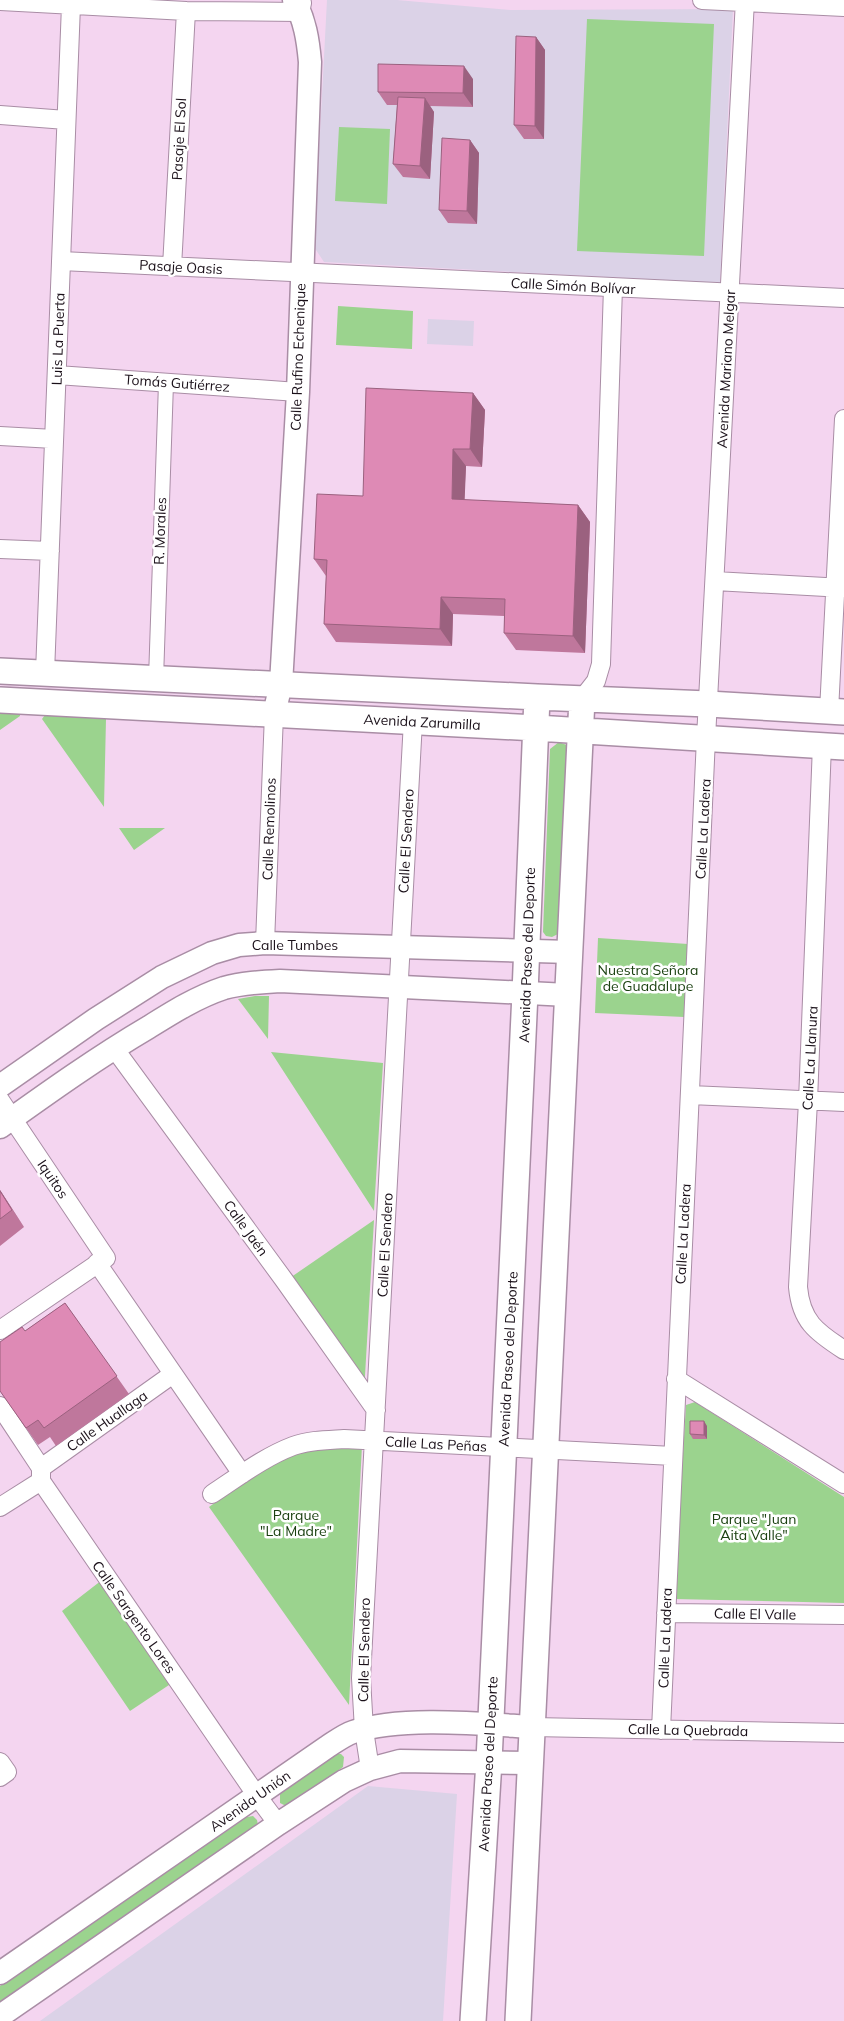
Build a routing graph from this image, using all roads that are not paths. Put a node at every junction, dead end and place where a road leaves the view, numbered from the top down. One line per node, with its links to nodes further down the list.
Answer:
1 (702, 0): 3 (street)
2 (0, 1): 5 (street)
3 (745, 1): 6 (street); 14 (street, Avenida Mariano Melgar)
4 (299, 4): 7 (street); 12 (street, Calle Rufino Echenique)
5 (71, 5): 7 (street); 9 (street, Luis La Puerta)
6 (844, 7)
7 (186, 11): 11 (street, Pasaje El Sol)
8 (0, 115): 9 (street)
9 (66, 120): 10 (street, Luis La Puerta)
10 (61, 261): 11 (street, Pasaje Oasis); 16 (street, Luis La Puerta)
11 (172, 267): 12 (street, Pasaje Oasis)
12 (301, 273): 13 (street, Calle Simón Bolívar); 18 (street, Calle Rufino Echenique)
13 (613, 288): 14 (street, Calle Simón Bolívar); 32 (street)
14 (730, 293): 15 (street, Calle Simón Bolívar); 25 (street, Avenida Mariano Melgar)
15 (844, 298)
16 (57, 375): 17 (street, Tomás Gutiérrez); 21 (street, Luis La Puerta)
17 (166, 382): 18 (street, Tomás Gutiérrez); 29 (street, R. Morales)
18 (298, 392): 30 (street, Calle Rufino Echenique)
19 (844, 419): 22 (street)
20 (0, 436): 21 (street)
21 (54, 439): 24 (street, Luis La Puerta)
22 (843, 469): 26 (street)
23 (0, 549): 24 (street)
24 (50, 551): 28 (street, Luis La Puerta)
25 (715, 581): 26 (street); 34 (street, Avenida Mariano Melgar)
26 (839, 587): 35 (street)
27 (0, 671): 28 (main road)
28 (45, 673): 29 (main road)
29 (156, 679): 30 (main road)
30 (281, 684): 31 (main road); 36 (street, Calle Rufino Echenique)
31 (537, 698): 32 (main road); 38 (main road, Avenida Paseo del Deporte)
32 (582, 699): 34 (main road); 39 (main road)
33 (0, 700): 36 (main road, Avenida Zarumilla)
34 (708, 704): 35 (main road); 40 (street, Avenida Mariano Melgar)
35 (836, 712)
36 (274, 714): 37 (main road, Avenida Zarumilla); 42 (street, Calle Remolinos)
37 (413, 721): 38 (main road, Avenida Zarumilla); 43 (street, Calle El Sendero)
38 (536, 728): 39 (main road, Avenida Zarumilla); 44 (main road, Avenida Paseo del Deporte)
39 (581, 730): 40 (main road, Avenida Zarumilla); 45 (main road)
40 (706, 738): 41 (main road, Avenida Zarumilla); 51 (street, Calle La Ladera)
41 (833, 746): 52 (street, Calle La Llanura)
42 (265, 943): 43 (street, Calle Tumbes); 50 (street, Calle Tumbes)
43 (400, 947): 44 (street, Calle Tumbes); 46 (street, Calle El Sendero)
44 (527, 951): 45 (street, Calle Tumbes); 47 (main road, Avenida Paseo del Deporte)
45 (570, 952): 48 (main road)
46 (398, 987): 47 (street); 49 (street); 61 (street, Calle El Sendero)
47 (525, 992): 48 (street); 63 (main road, Avenida Paseo del Deporte)
48 (568, 995): 64 (main road)
49 (114, 1048): 54 (street); 61 (street, Calle Jaén)
50 (0, 1086)
51 (690, 1096): 52 (street); 59 (street, Calle La Ladera)
52 (808, 1100): 53 (street); 57 (street, Calle La Llanura)
53 (844, 1102)
54 (4, 1115): 55 (street, Iquitos)
55 (102, 1260): 56 (street); 58 (street, Iquitos)
56 (0, 1330)
57 (844, 1350)
58 (173, 1374): 66 (street, Calle Huallaga); 67 (street, Iquitos)
59 (676, 1379): 65 (street, Calle La Ladera); 68 (street)
60 (0, 1406): 66 (street, Calle Sargento Lores)
61 (376, 1410): 62 (street, Calle El Sendero)
62 (374, 1441): 63 (street, Calle Las Peñas); 67 (street, Calle Las Peñas); 75 (street, Calle El Sendero)
63 (504, 1447): 64 (street, Calle Las Peñas); 73 (main road, Avenida Paseo del Deporte)
64 (546, 1450): 65 (street, Calle Las Peñas); 74 (main road)
65 (673, 1456): 71 (street, Calle La Ladera)
66 (41, 1474): 70 (street, Calle Huallaga); 81 (street, Calle Sargento Lores)
67 (242, 1474): 69 (street, Calle Las Peñas)
68 (844, 1484)
69 (212, 1494)
70 (0, 1507)
71 (666, 1613): 72 (street, Calle El Valle); 76 (street, Calle La Ladera)
72 (844, 1616)
73 (490, 1724): 74 (street, Avenida Unión); 75 (street, Avenida Unión); 78 (main road, Avenida Paseo del Deporte)
74 (532, 1726): 76 (street, Calle La Quebrada); 79 (main road)
75 (364, 1730): 80 (street, Calle El Sendero); 81 (street, Avenida Unión)
76 (661, 1730): 77 (street, Calle La Quebrada)
77 (844, 1733)
78 (489, 1761): 79 (street); 80 (street); 85 (main road, Avenida Paseo del Deporte)
79 (531, 1763): 86 (main road)
80 (370, 1769): 82 (street)
81 (257, 1796): 82 (street, Calle Sargento Lores); 83 (street, Avenida Unión)
82 (278, 1824): 84 (street)
83 (0, 1973)
84 (0, 2016)
85 (473, 2021)
86 (518, 2021)

